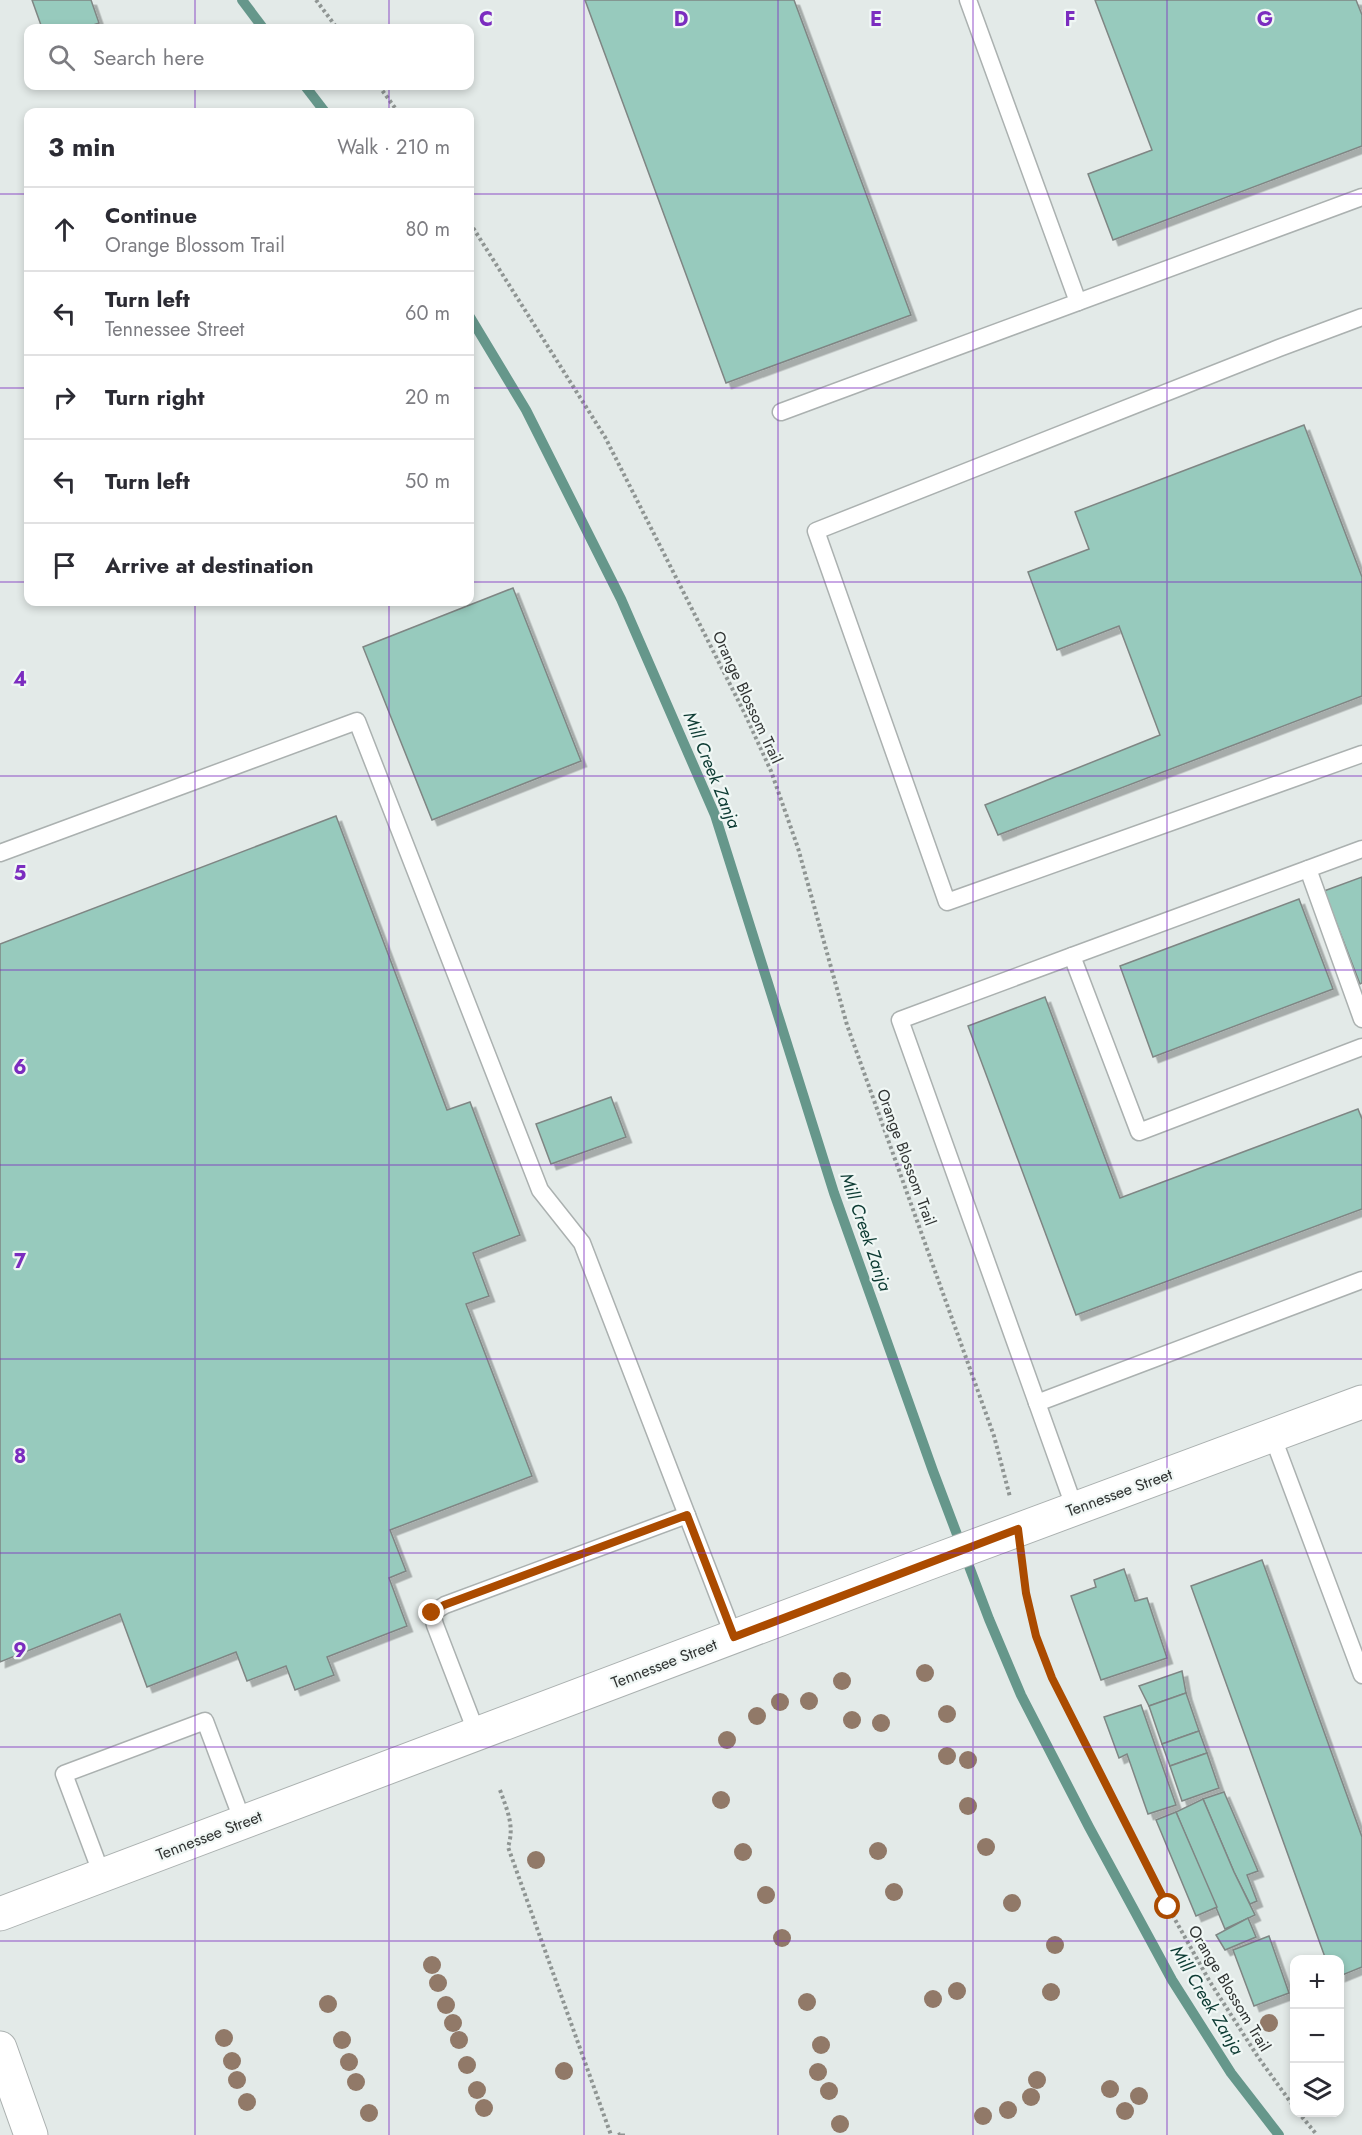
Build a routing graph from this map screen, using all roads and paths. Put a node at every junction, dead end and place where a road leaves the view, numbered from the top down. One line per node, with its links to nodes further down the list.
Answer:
1 (316, 0): 3 (path)
2 (968, 0): 8 (lane)
3 (334, 24)
4 (382, 90): 5 (path)
5 (395, 108)
6 (1362, 197): 8 (lane)
7 (474, 229): 24 (path, Orange Blossom Trail)
8 (1078, 302): 10 (lane)
9 (1362, 317): 11 (lane)
10 (780, 412)
11 (1362, 754)
12 (1362, 849): 14 (lane)
13 (0, 853): 23 (lane)
14 (1308, 869): 15 (lane); 16 (lane)
15 (1072, 956): 17 (lane); 19 (lane)
16 (1362, 1019)
17 (1362, 1047)
18 (1362, 1280): 19 (lane)
19 (1037, 1402): 22 (lane)
20 (1362, 1402): 21 (main road, Tennessee Street)
21 (1272, 1435): 22 (main road, Tennessee Street); 26 (lane)
22 (1075, 1509): 24 (main road, Tennessee Street)
23 (687, 1515): 25 (lane); 27 (lane)
24 (1018, 1529): 25 (main road, Tennessee Street); 34 (path, Orange Blossom Trail)
25 (734, 1637): 27 (main road, Tennessee Street)
26 (1362, 1675)
27 (477, 1734): 29 (main road, Tennessee Street)
28 (500, 1790): 37 (path)
29 (243, 1822): 30 (main road, Tennessee Street); 30 (lane)
30 (102, 1875): 31 (main road, Tennessee Street)
31 (0, 1914)
32 (0, 2048): 33 (main road)
33 (6, 2082): 36 (main road)
34 (1290, 2101)
35 (1302, 2117): 40 (path)
36 (31, 2135)
37 (611, 2135)
38 (618, 2135): 39 (path)
39 (623, 2135)
40 (1317, 2135)

